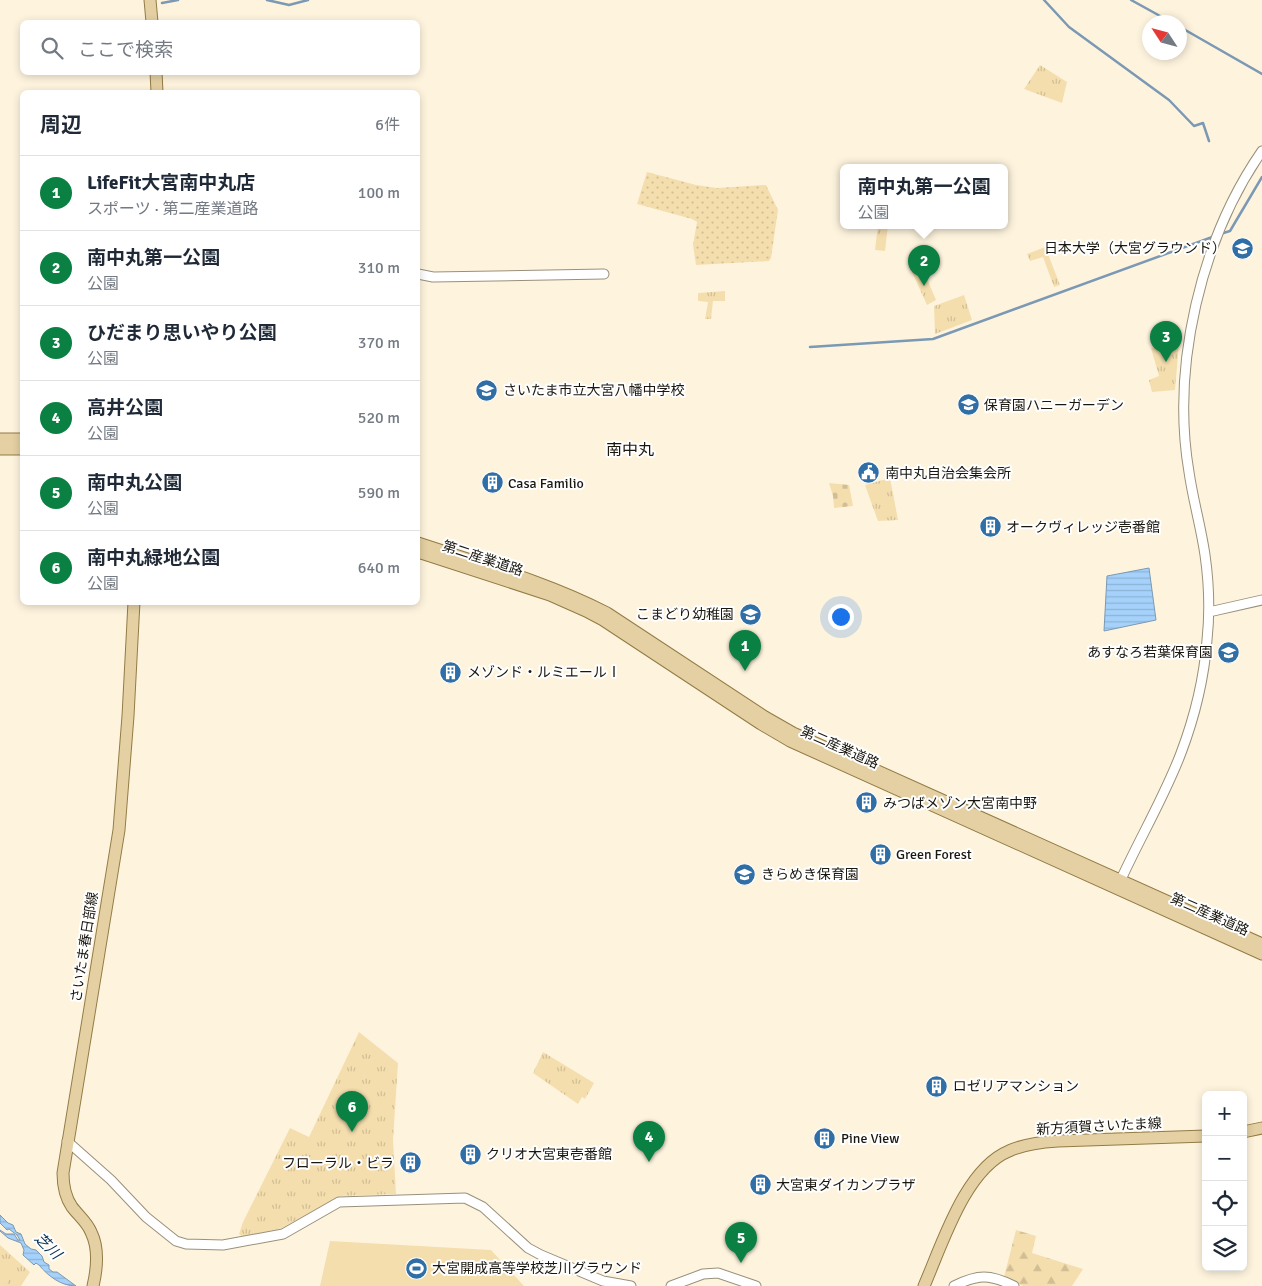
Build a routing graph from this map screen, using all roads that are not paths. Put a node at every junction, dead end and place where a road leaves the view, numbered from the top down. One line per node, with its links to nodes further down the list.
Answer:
1 (150, 0): 2 (main road)
2 (152, 20)
3 (156, 75): 4 (main road)
4 (157, 90)
5 (1262, 151): 16 (street)
6 (420, 274): 7 (street)
7 (604, 274)
8 (0, 439): 9 (main road)
9 (20, 439)
10 (0, 449): 11 (main road)
11 (20, 449)
12 (420, 544): 17 (main road, 第二産業道路)
13 (420, 553): 17 (main road, 第二産業道路)
14 (1262, 600): 16 (street)
15 (134, 605): 23 (main road, さいたま春日部線)
16 (1209, 612): 17 (street)
17 (1119, 884): 18 (main road, 第二産業道路); 19 (main road, 第二産業道路)
18 (1262, 944)
19 (1262, 954)
20 (1262, 1128): 21 (main road)
21 (1247, 1131)
22 (1202, 1136): 28 (main road, 新方須賀さいたま線)
23 (67, 1141): 24 (main road, さいたま春日部線); 25 (street)
24 (93, 1286)
25 (631, 1286)
26 (671, 1286): 27 (street)
27 (756, 1286)
28 (924, 1286)
29 (954, 1286): 30 (street)
30 (1014, 1286)

